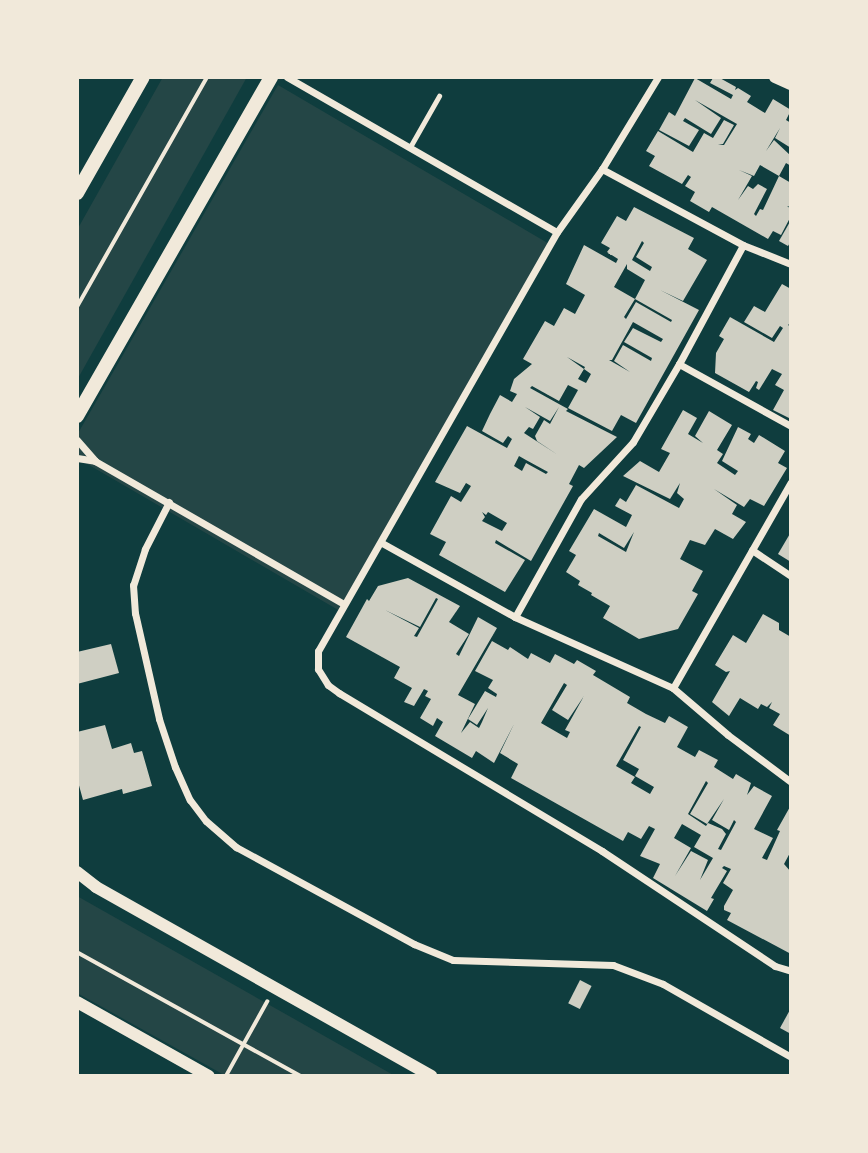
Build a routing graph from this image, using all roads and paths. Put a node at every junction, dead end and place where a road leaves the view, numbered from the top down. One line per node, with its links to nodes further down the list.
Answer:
1 (143, 77): 11 (main road)
2 (207, 77): 15 (path)
3 (271, 77): 17 (main road)
4 (287, 77): 9 (street)
5 (658, 77): 10 (street)
6 (775, 77): 7 (street)
7 (791, 84)
8 (439, 96): 9 (lane)
9 (410, 148): 12 (street)
10 (602, 169): 12 (street); 13 (street)
11 (77, 193)
12 (557, 232): 24 (street)
13 (743, 245): 14 (street); 16 (street)
14 (791, 264)
15 (77, 307)
16 (680, 364): 18 (street); 28 (street)
17 (77, 416)
18 (791, 426)
19 (77, 440): 21 (street)
20 (77, 458): 21 (street)
21 (95, 461): 23 (street)
22 (791, 482): 25 (street)
23 (169, 502): 27 (street); 37 (street)
24 (382, 543): 27 (street); 28 (street)
25 (752, 550): 26 (street); 29 (street)
26 (791, 576)
27 (344, 604): 33 (street)
28 (515, 617): 29 (street)
29 (673, 688): 30 (street)
30 (791, 782)
31 (77, 872): 34 (street)
32 (77, 952): 36 (path)
33 (791, 971)
34 (274, 988): 36 (path); 41 (street)
35 (77, 1002): 38 (street)
36 (243, 1044): 39 (path); 40 (path)
37 (791, 1057)
38 (209, 1076)
39 (226, 1076)
40 (300, 1076)
41 (431, 1076)

